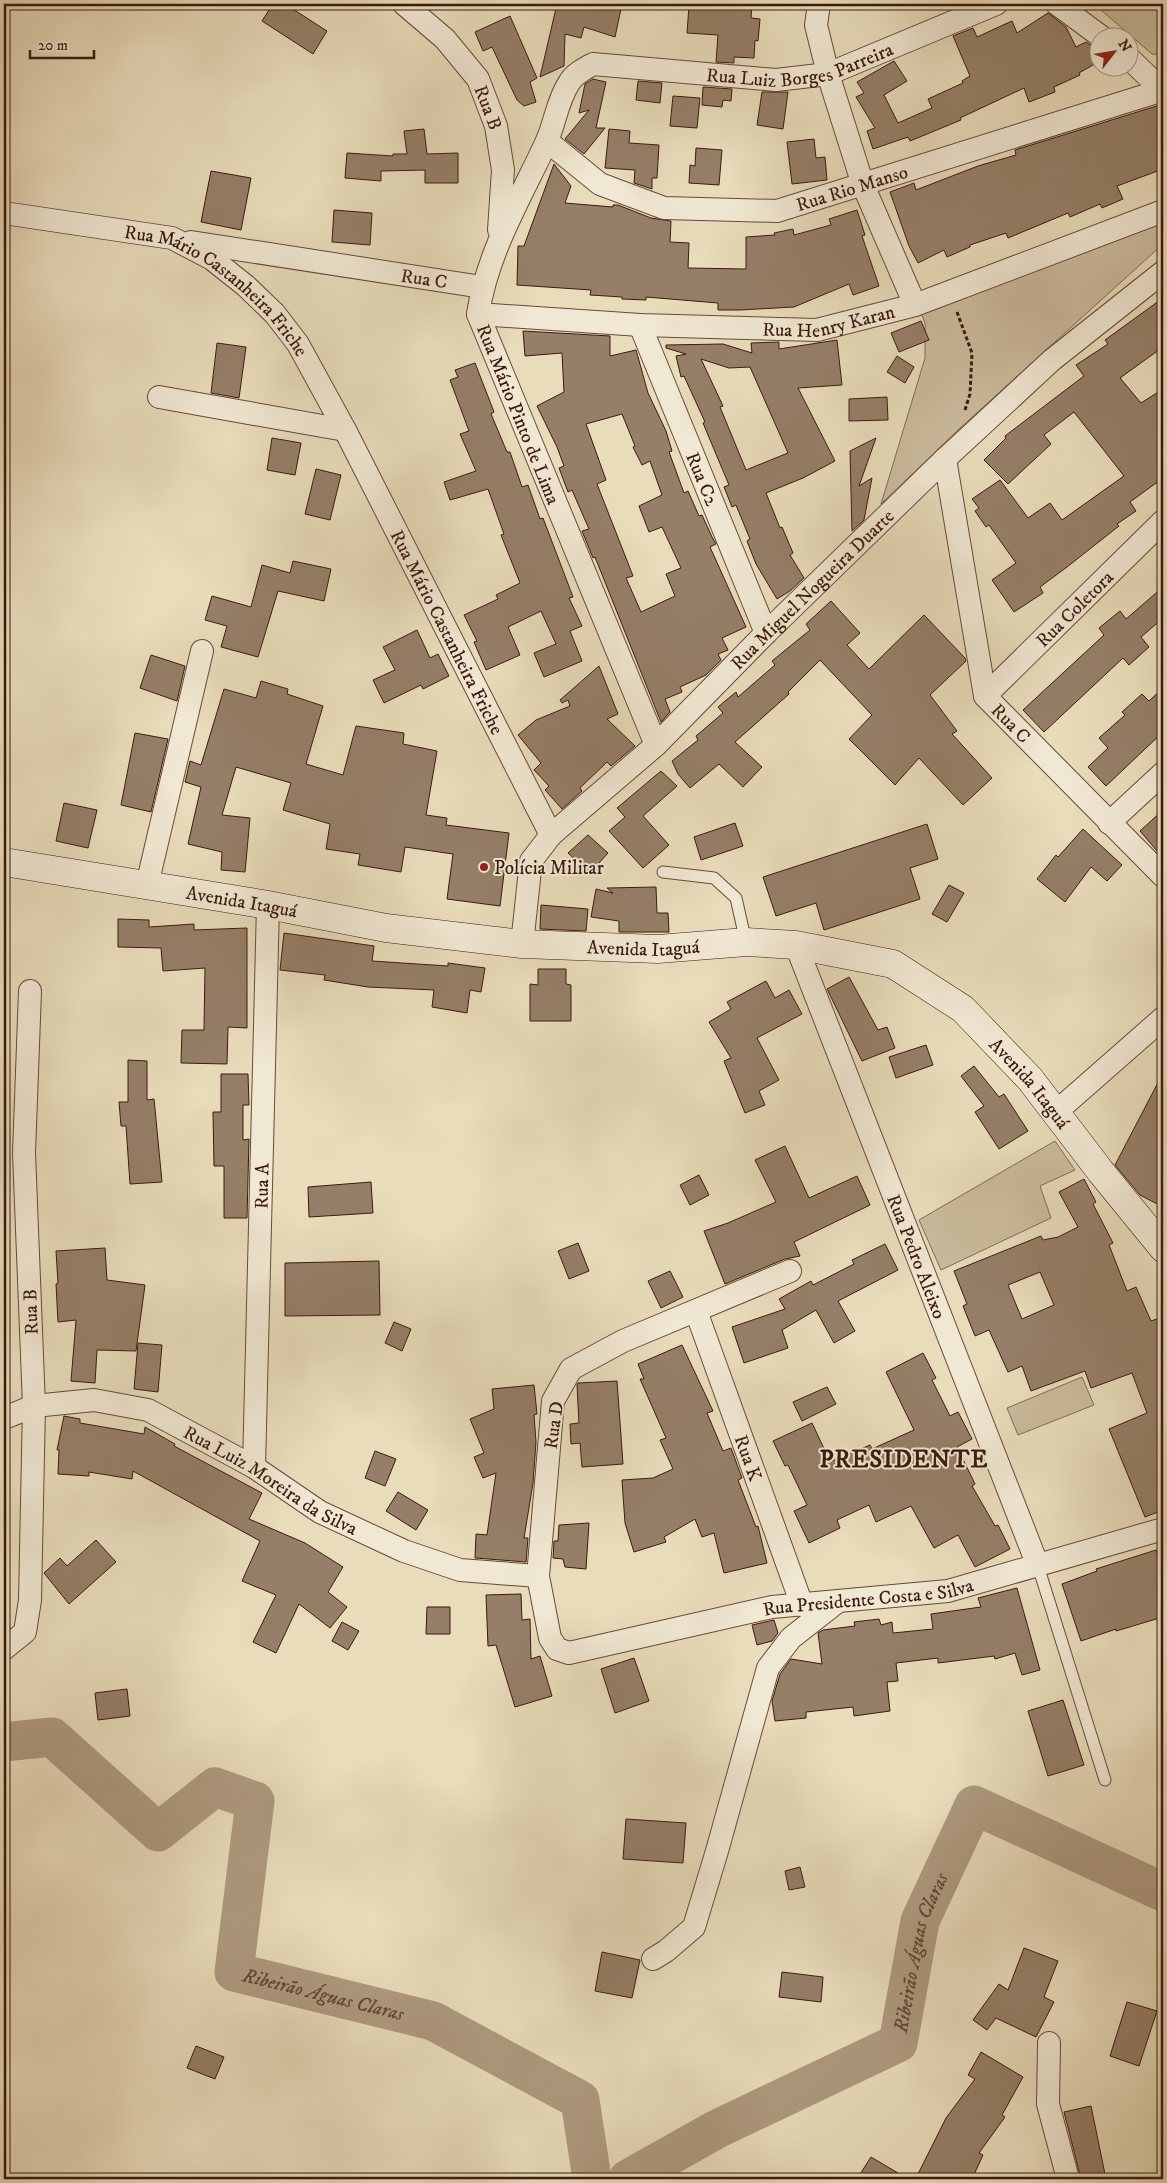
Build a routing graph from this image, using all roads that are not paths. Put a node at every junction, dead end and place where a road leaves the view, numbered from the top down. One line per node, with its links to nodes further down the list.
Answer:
1 (404, 4): 15 (street, Rua B)
2 (819, 4): 8 (street)
3 (996, 4): 8 (street, Rua Luiz Borges Parreira)
4 (1058, 4): 5 (street)
5 (1090, 28)
6 (593, 64): 8 (street, Rua Luiz Borges Parreira); 10 (street, Rua Mário Pinto de Lima)
7 (1140, 68): 9 (street)
8 (828, 74): 11 (street)
9 (1163, 90): 11 (street, Rua Rio Manso)
10 (547, 141): 11 (street, Rua Rio Manso); 15 (street, Rua Mário Pinto de Lima)
11 (863, 185): 18 (street)
12 (1163, 211): 18 (street, Rua Henry Karan)
13 (4, 214): 14 (street, Rua Mário Castanheira Friche)
14 (172, 238): 17 (street, Rua C); 22 (street, Rua Mário Castanheira Friche)
15 (498, 243): 17 (street, Rua Mário Pinto de Lima)
16 (1163, 272): 23 (street, Rua Miguel Nogueira Duarte)
17 (482, 287): 19 (street, Rua Mário Pinto de Lima)
18 (915, 305): 20 (street, Rua Henry Karan)
19 (478, 314): 20 (street, Rua Henry Karan); 28 (street, Rua Mário Pinto de Lima)
20 (640, 324): 25 (street, Rua C2)
21 (159, 397): 22 (street)
22 (345, 430): 31 (street, Rua Mário Castanheira Friche)
23 (946, 459): 25 (street, Rua Miguel Nogueira Duarte); 27 (street, Rua C)
24 (1163, 521): 27 (street, Rua Coletora)
25 (766, 633): 28 (street, Rua Miguel Nogueira Duarte)
26 (202, 651): 35 (street)
27 (985, 696): 30 (street, Rua C)
28 (656, 745): 31 (street, Rua Miguel Nogueira Duarte)
29 (1163, 773): 30 (street)
30 (1109, 823): 34 (street, Rua C)
31 (551, 835): 38 (street, Rua Miguel Nogueira Duarte)
32 (4, 862): 35 (street, Avenida Itaguá)
33 (663, 872): 37 (lane)
34 (1163, 876)
35 (147, 885): 36 (street, Avenida Itaguá)
36 (268, 905): 38 (street, Avenida Itaguá); 48 (street, Rua A)
37 (746, 942): 38 (street, Avenida Itaguá); 39 (street, Avenida Itaguá)
38 (522, 944)
39 (796, 945): 42 (street, Avenida Itaguá); 50 (street, Rua Pedro Aleixo)
40 (30, 991): 46 (street, Rua B)
41 (1163, 1018): 42 (street)
42 (1056, 1112): 43 (street, Avenida Itaguá)
43 (1162, 1249)
44 (790, 1271): 45 (street, Rua D)
45 (696, 1311): 51 (street, Rua D); 53 (street, Rua K)
46 (34, 1406): 47 (street, Rua Luiz Moreira da Silva); 48 (street, Rua Luiz Moreira da Silva); 54 (street, Rua B)
47 (4, 1418)
48 (254, 1467): 51 (street, Rua Luiz Moreira da Silva)
49 (1163, 1529): 50 (street, Rua Presidente Costa e Silva)
50 (1038, 1566): 52 (street, Rua Presidente Costa e Silva); 56 (lane)
51 (538, 1576): 55 (street, Rua D)
52 (837, 1602): 53 (street, Rua Presidente Costa e Silva); 57 (street)
53 (802, 1605): 55 (street, Rua Presidente Costa e Silva)
54 (4, 1649)
55 (569, 1653)
56 (1105, 1780)
57 (653, 1959)
58 (1049, 2043): 59 (street)
59 (1068, 2179)

